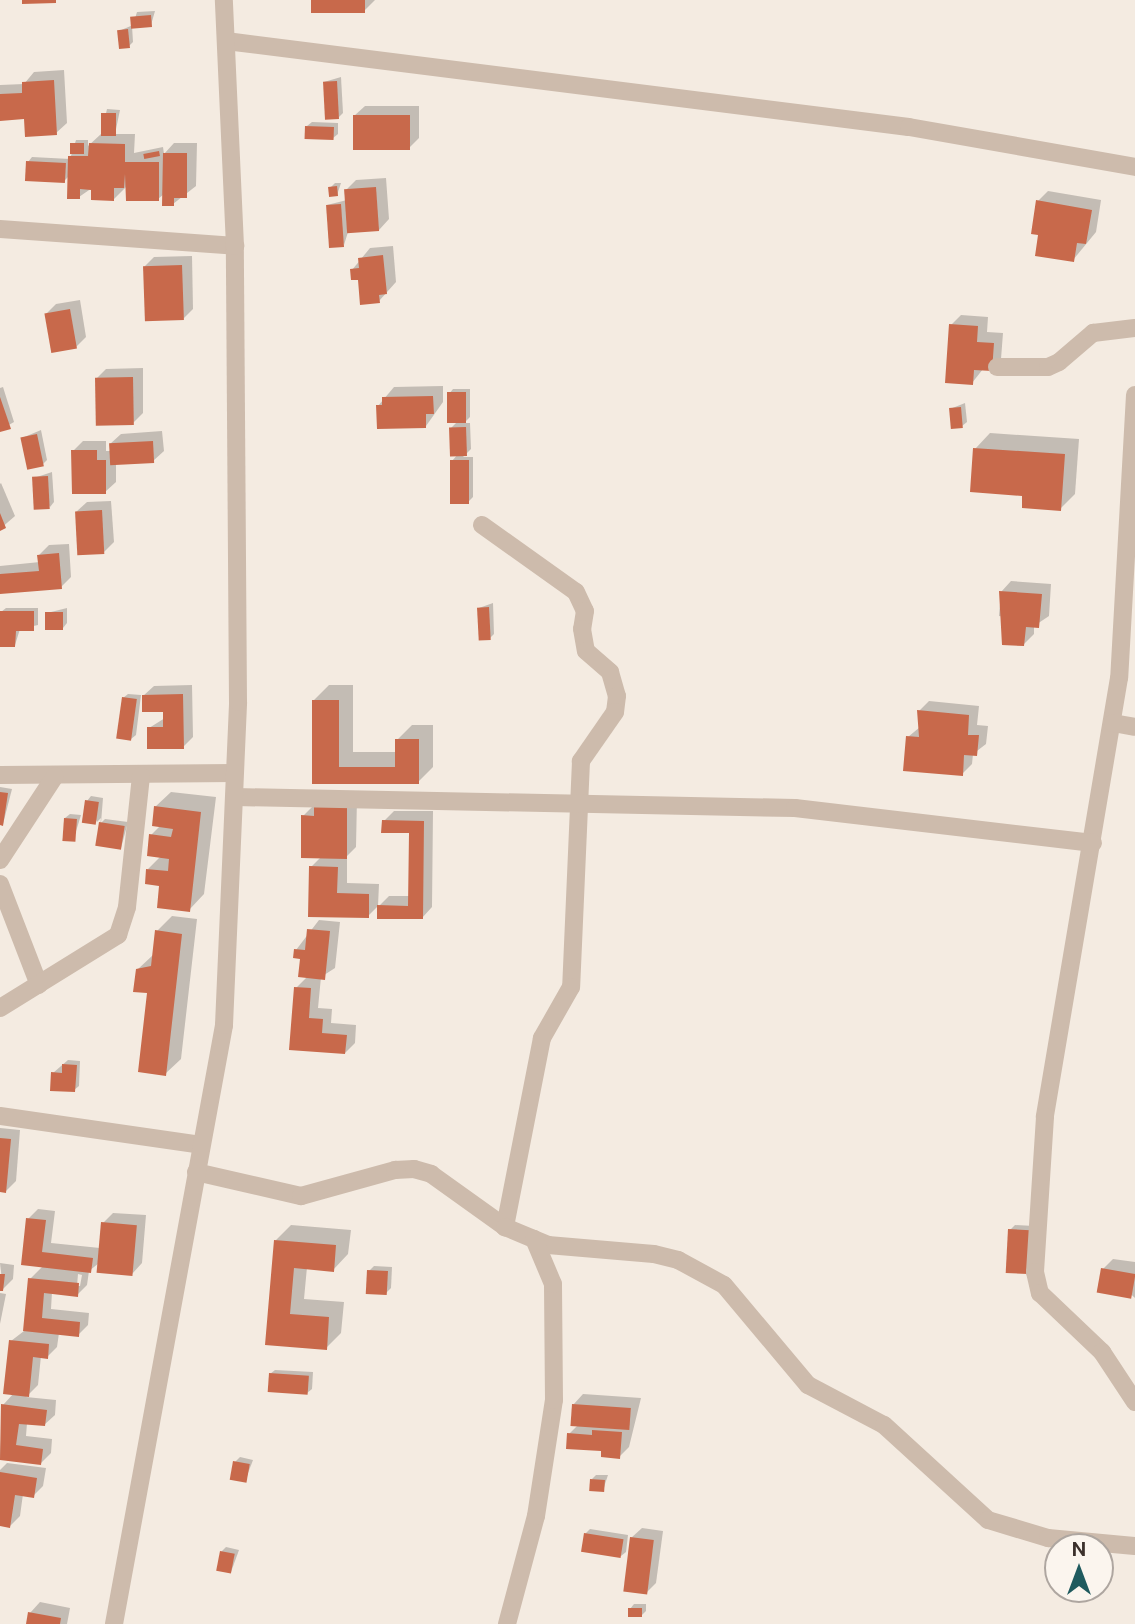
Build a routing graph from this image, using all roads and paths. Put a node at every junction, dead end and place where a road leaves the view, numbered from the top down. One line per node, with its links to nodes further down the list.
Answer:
1 (224, 0): 2 (street)
2 (226, 41): 3 (street); 5 (street)
3 (1135, 167)
4 (0, 229): 5 (street)
5 (235, 246): 12 (street)
6 (1135, 328): 7 (street)
7 (997, 367)
8 (1135, 395): 10 (street)
9 (482, 525): 17 (street)
10 (1113, 723): 11 (street); 18 (street)
11 (1135, 727)
12 (234, 773): 15 (street); 16 (street)
13 (0, 775): 14 (street)
14 (55, 776): 15 (street); 19 (street)
15 (141, 776): 21 (street)
16 (236, 797): 17 (street); 24 (street)
17 (580, 801): 18 (street); 26 (street)
18 (1093, 843): 28 (street)
19 (0, 860)
20 (0, 884): 21 (street)
21 (39, 985): 22 (street)
22 (0, 1008)
23 (0, 1115): 24 (street)
24 (201, 1145): 25 (street)
25 (196, 1172): 26 (street); 30 (street)
26 (505, 1227): 27 (street)
27 (534, 1239): 29 (street); 31 (street)
28 (1135, 1402)
29 (1135, 1546)
30 (114, 1624)
31 (507, 1624)

